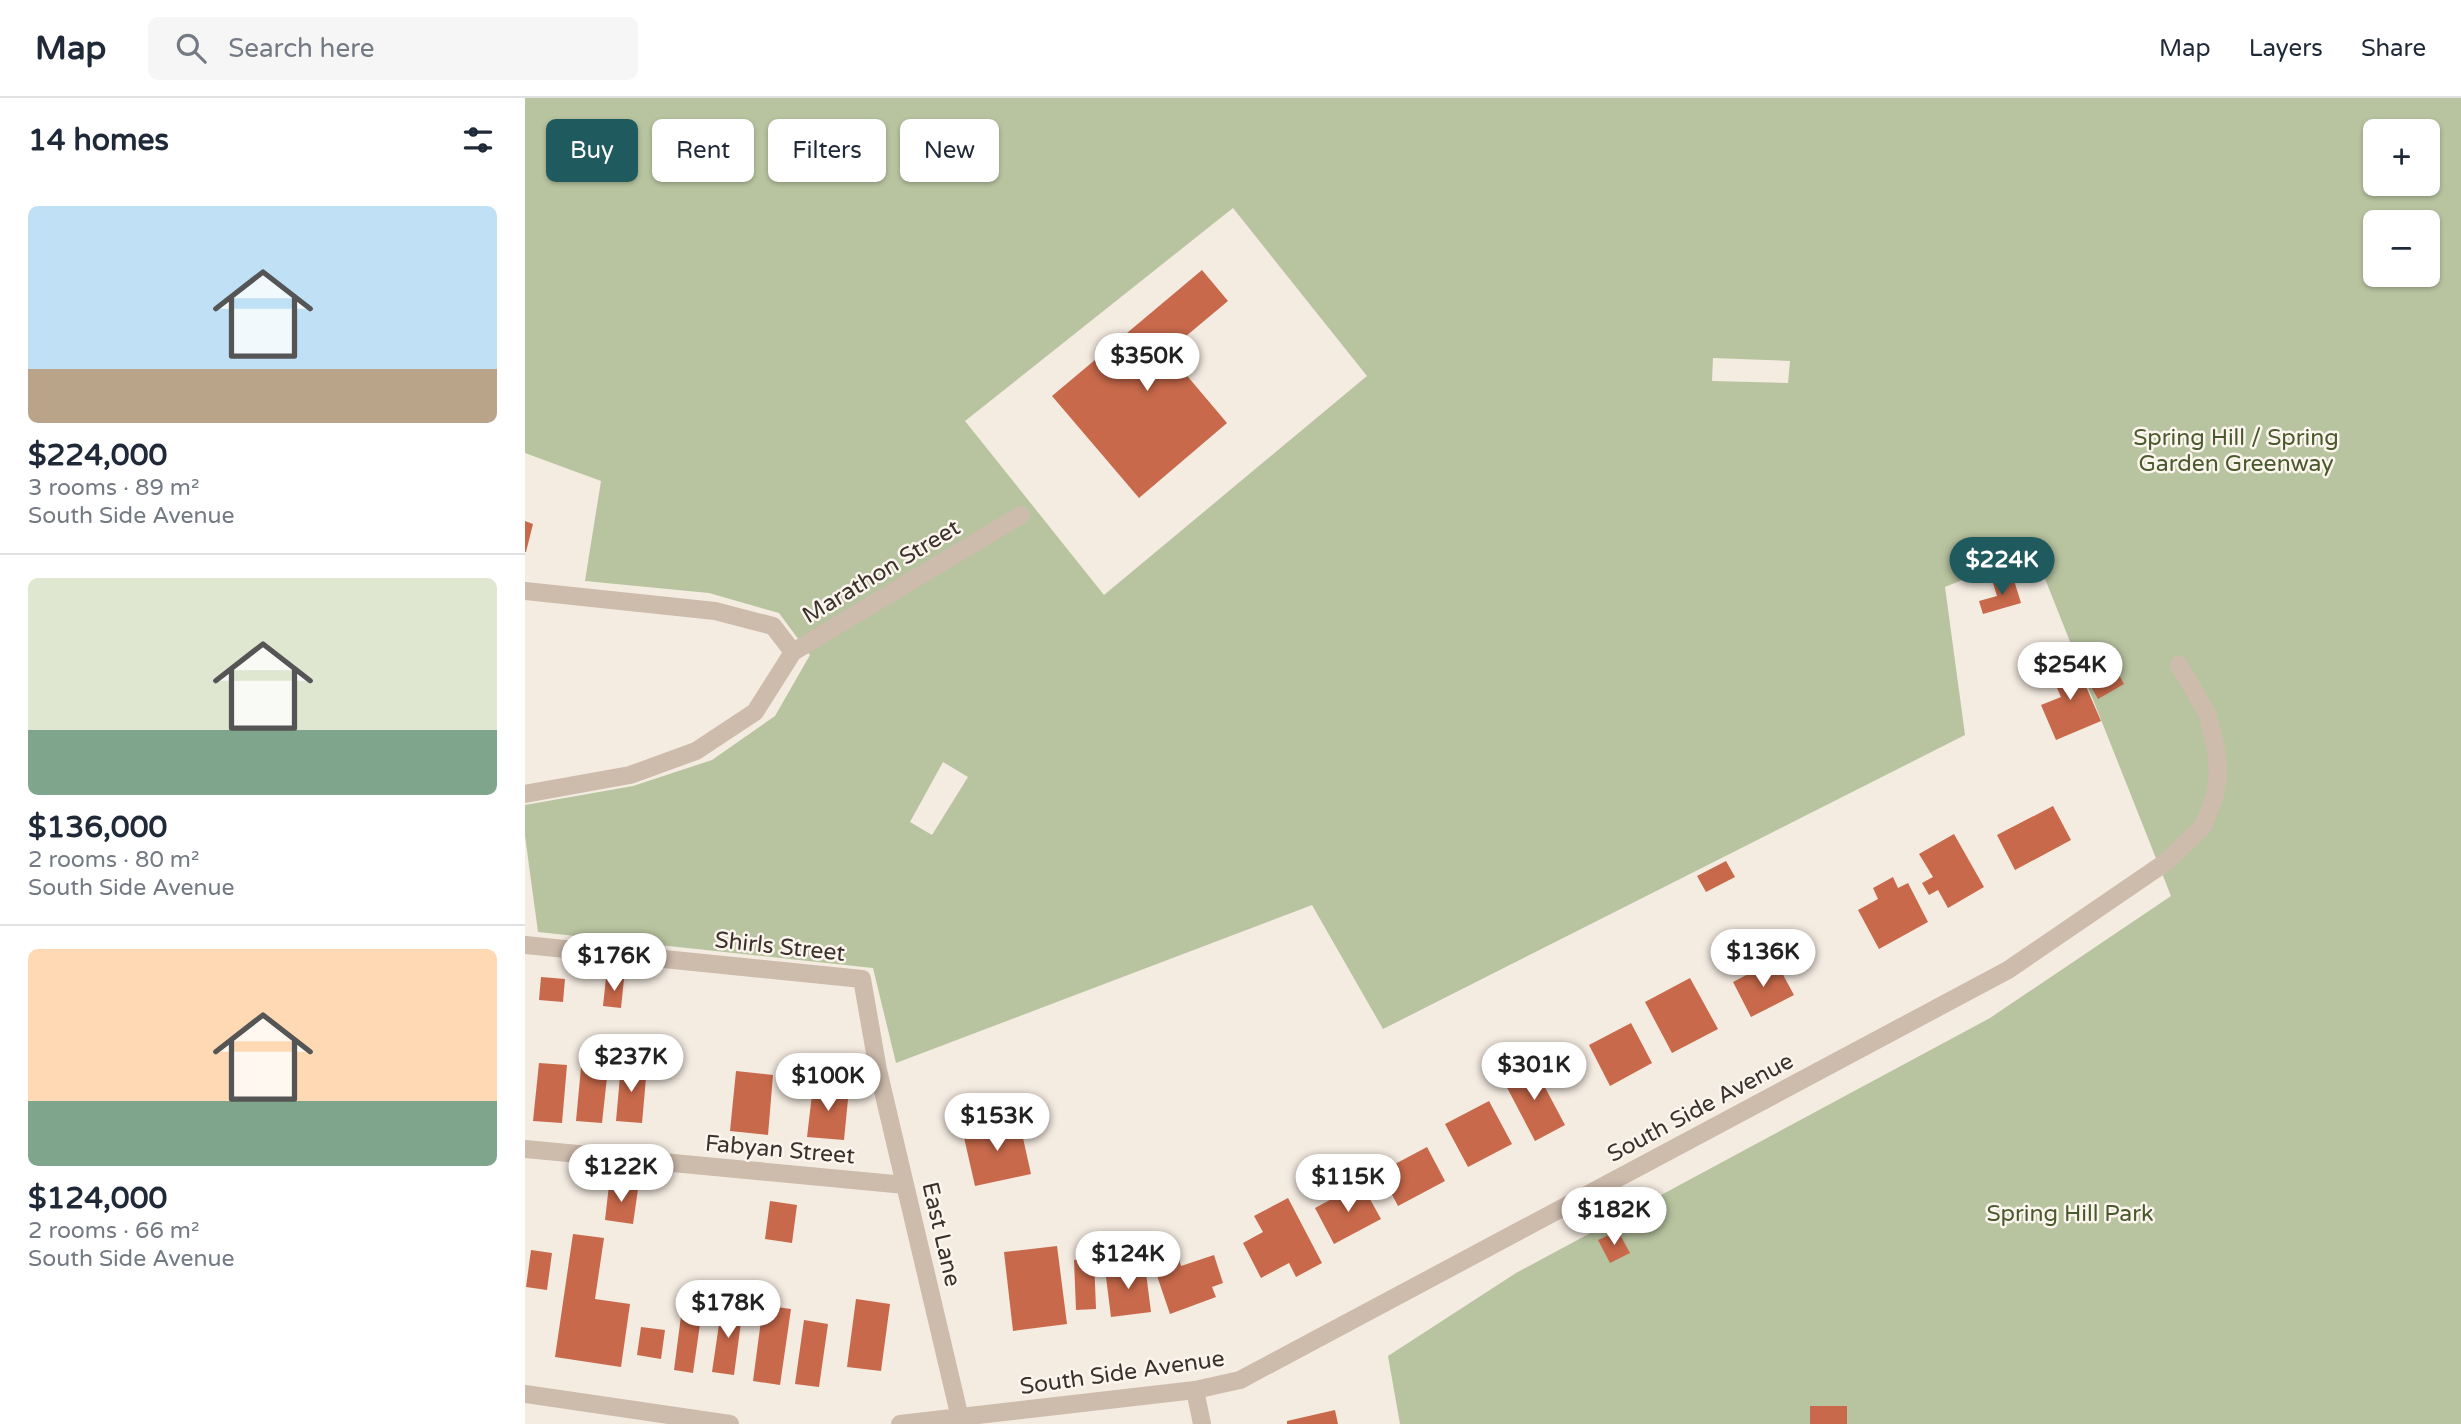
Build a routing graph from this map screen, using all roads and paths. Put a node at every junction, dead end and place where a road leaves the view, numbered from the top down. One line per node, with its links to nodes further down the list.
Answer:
1 (1021, 515): 3 (street, Marathon Street)
2 (525, 591): 3 (street, Marathon Street)
3 (793, 652): 5 (street)
4 (2179, 665): 10 (street, South Side Avenue)
5 (525, 794)
6 (525, 945): 7 (street, Shirls Street)
7 (862, 979): 9 (street, East Lane)
8 (525, 1149): 9 (street, Fabyan Street)
9 (905, 1185): 12 (street, East Lane)
10 (1195, 1390): 12 (street, South Side Avenue); 15 (street)
11 (525, 1394): 13 (street)
12 (960, 1418): 14 (street, South Side Avenue)
13 (730, 1424)
14 (900, 1424)
15 (1202, 1424)

